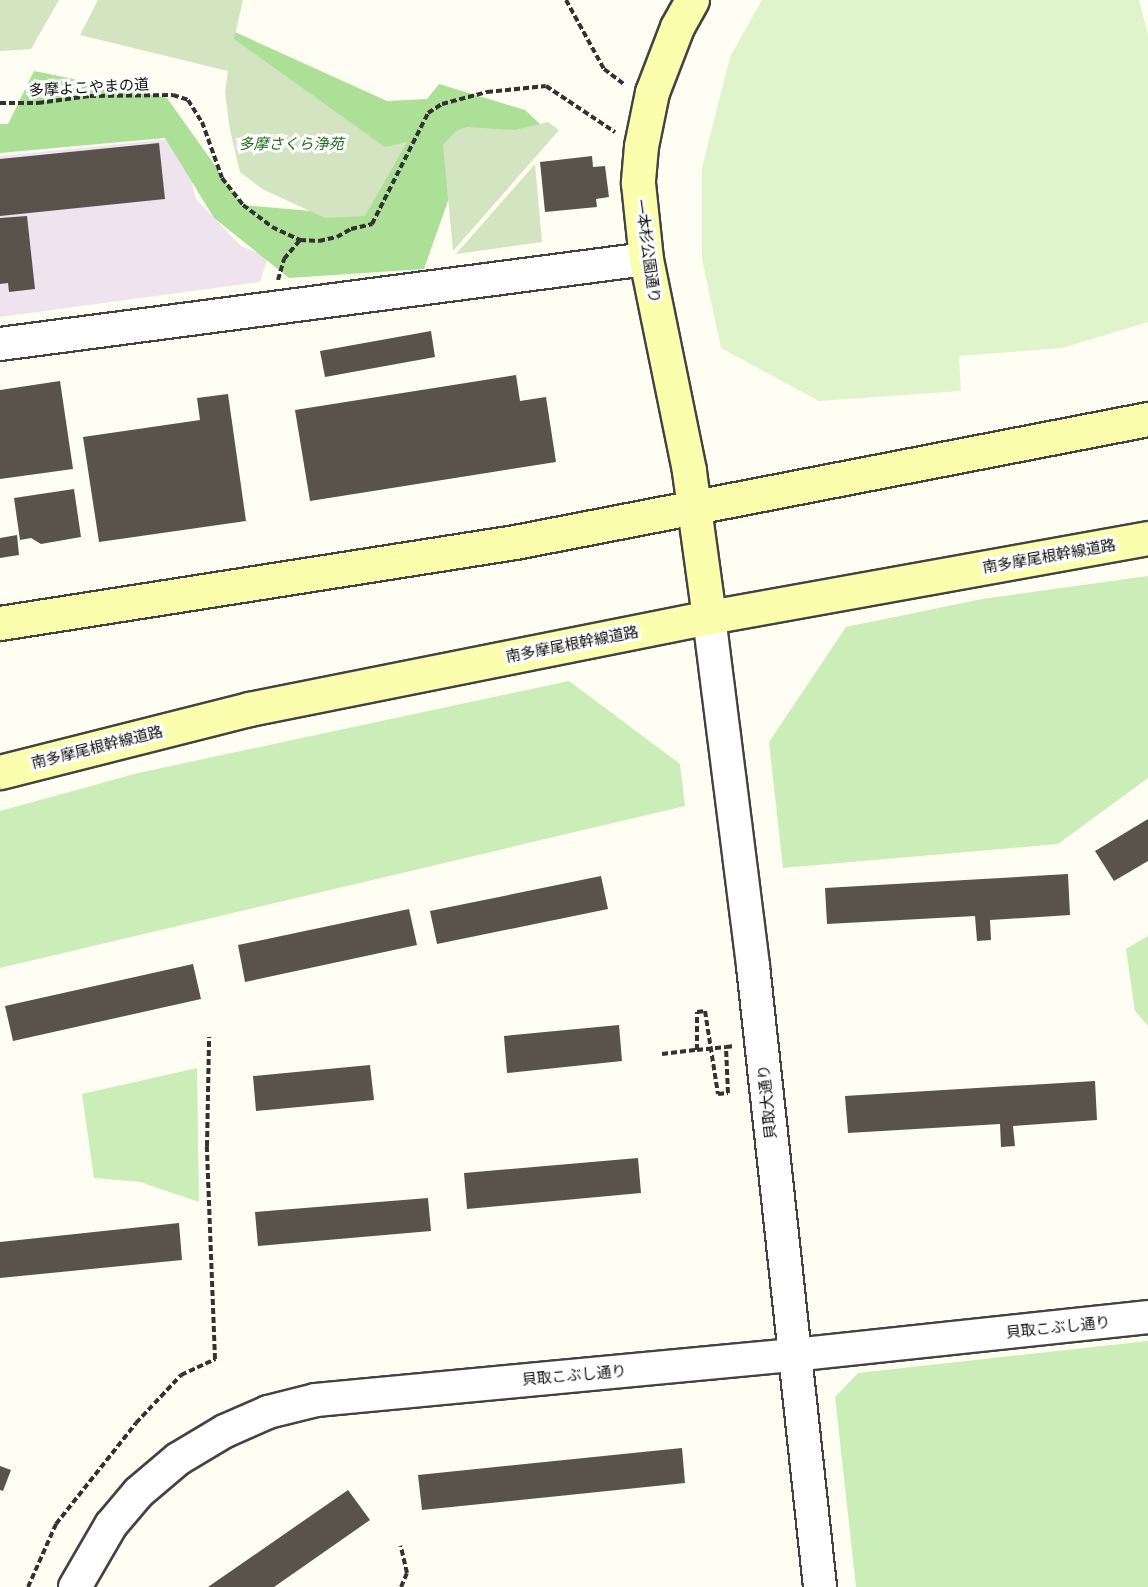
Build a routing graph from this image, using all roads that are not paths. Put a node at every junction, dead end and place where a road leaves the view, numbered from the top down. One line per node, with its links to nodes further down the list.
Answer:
1 (692, 0): 2 (main road, 一本杉公園通り)
2 (646, 259): 3 (street); 5 (main road, 一本杉公園通り)
3 (0, 344)
4 (1148, 419): 5 (main road)
5 (695, 509): 7 (main road, 一本杉公園通り); 8 (main road)
6 (1148, 538): 7 (main road, 南多摩尾根幹線道路)
7 (709, 617): 9 (main road, 南多摩尾根幹線道路); 11 (street, 貝取大通り)
8 (0, 623)
9 (0, 772)
10 (1148, 1317): 11 (street, 貝取こぶし通り)
11 (794, 1355): 12 (street, 貝取こぶし通り); 13 (street, 貝取大通り)
12 (75, 1587)
13 (820, 1587)

